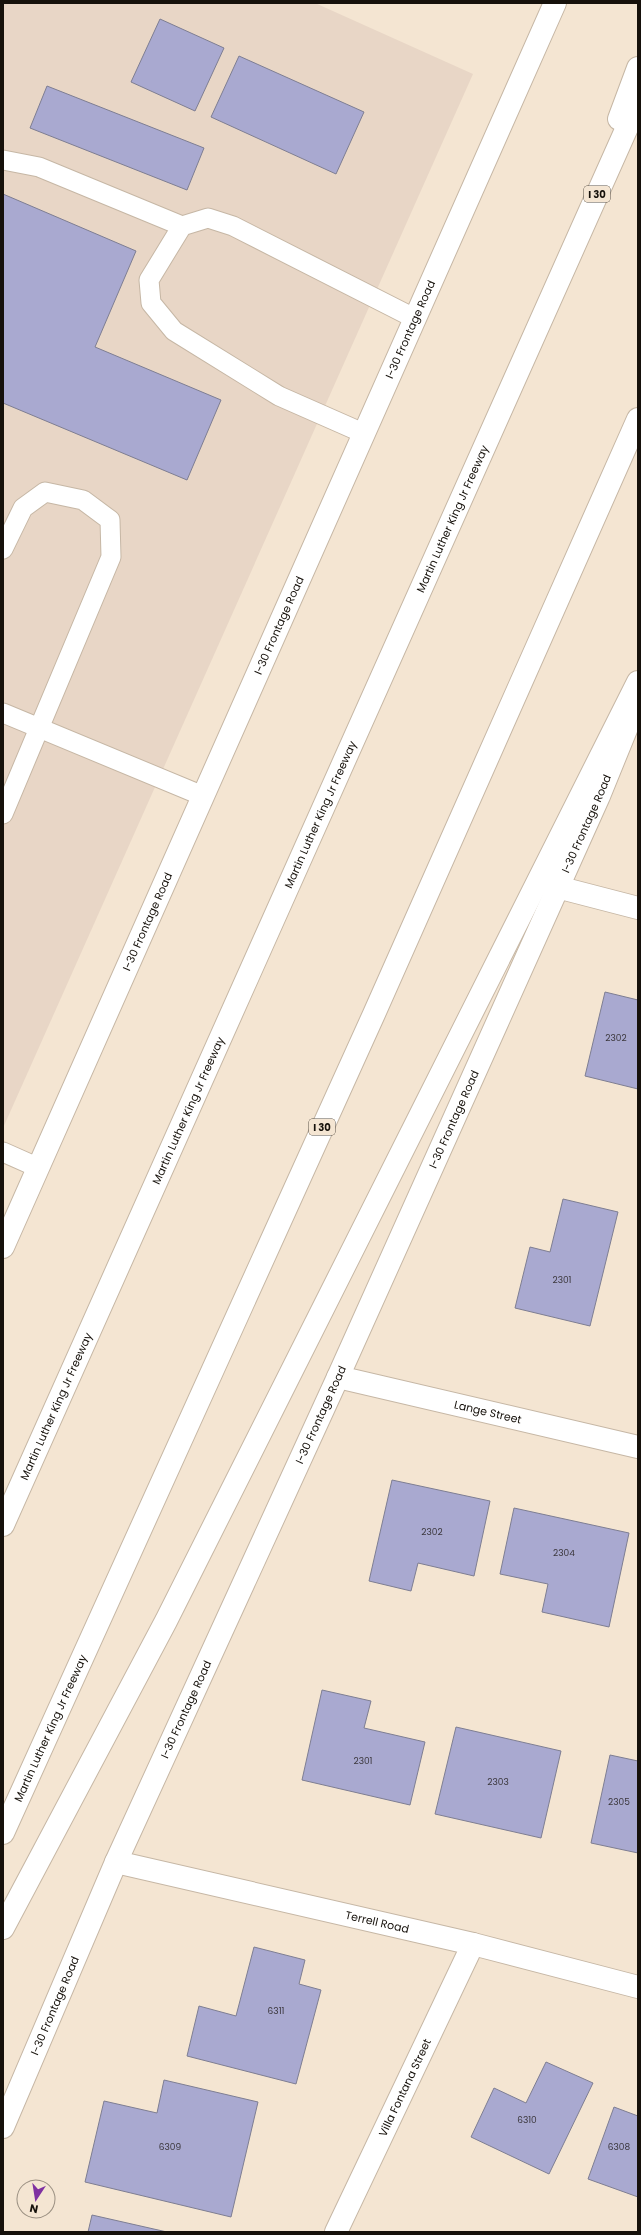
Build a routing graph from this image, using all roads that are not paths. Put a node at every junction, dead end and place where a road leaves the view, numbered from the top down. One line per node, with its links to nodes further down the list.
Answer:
1 (555, 3): 7 (main road, I-30 Frontage Road)
2 (638, 68): 6 (main road)
3 (638, 103): 6 (main road, Martin Luther King Jr Freeway / I 30)
4 (3, 160): 5 (lane)
5 (182, 226): 7 (lane); 9 (lane)
6 (557, 285): 24 (main road, Martin Luther King Jr Freeway / I 30)
7 (414, 318): 9 (main road, I-30 Frontage Road)
8 (638, 419): 25 (main road, Martin Luther King Jr Freeway / I 30)
9 (364, 433): 15 (main road, I-30 Frontage Road)
10 (3, 549): 14 (lane)
11 (638, 682): 27 (main road)
12 (638, 701): 17 (main road, I-30 Frontage Road)
13 (3, 713): 14 (lane)
14 (40, 728): 15 (lane); 16 (lane)
15 (203, 796): 20 (main road, I-30 Frontage Road)
16 (3, 814)
17 (557, 887): 18 (main road); 22 (main road, I-30 Frontage Road)
18 (638, 908)
19 (3, 1152): 20 (lane)
20 (39, 1168): 21 (main road, I-30 Frontage Road)
21 (3, 1247)
22 (338, 1376): 23 (main road, Lange Street); 26 (main road, I-30 Frontage Road)
23 (638, 1447)
24 (3, 1525)
25 (3, 1833)
26 (116, 1862): 28 (main road, Terrell Road); 30 (main road, I-30 Frontage Road)
27 (3, 1928)
28 (473, 1944): 29 (main road, Terrell Road); 31 (main road, Villa Fontana Street)
29 (638, 1987)
30 (3, 2127)
31 (336, 2232)

